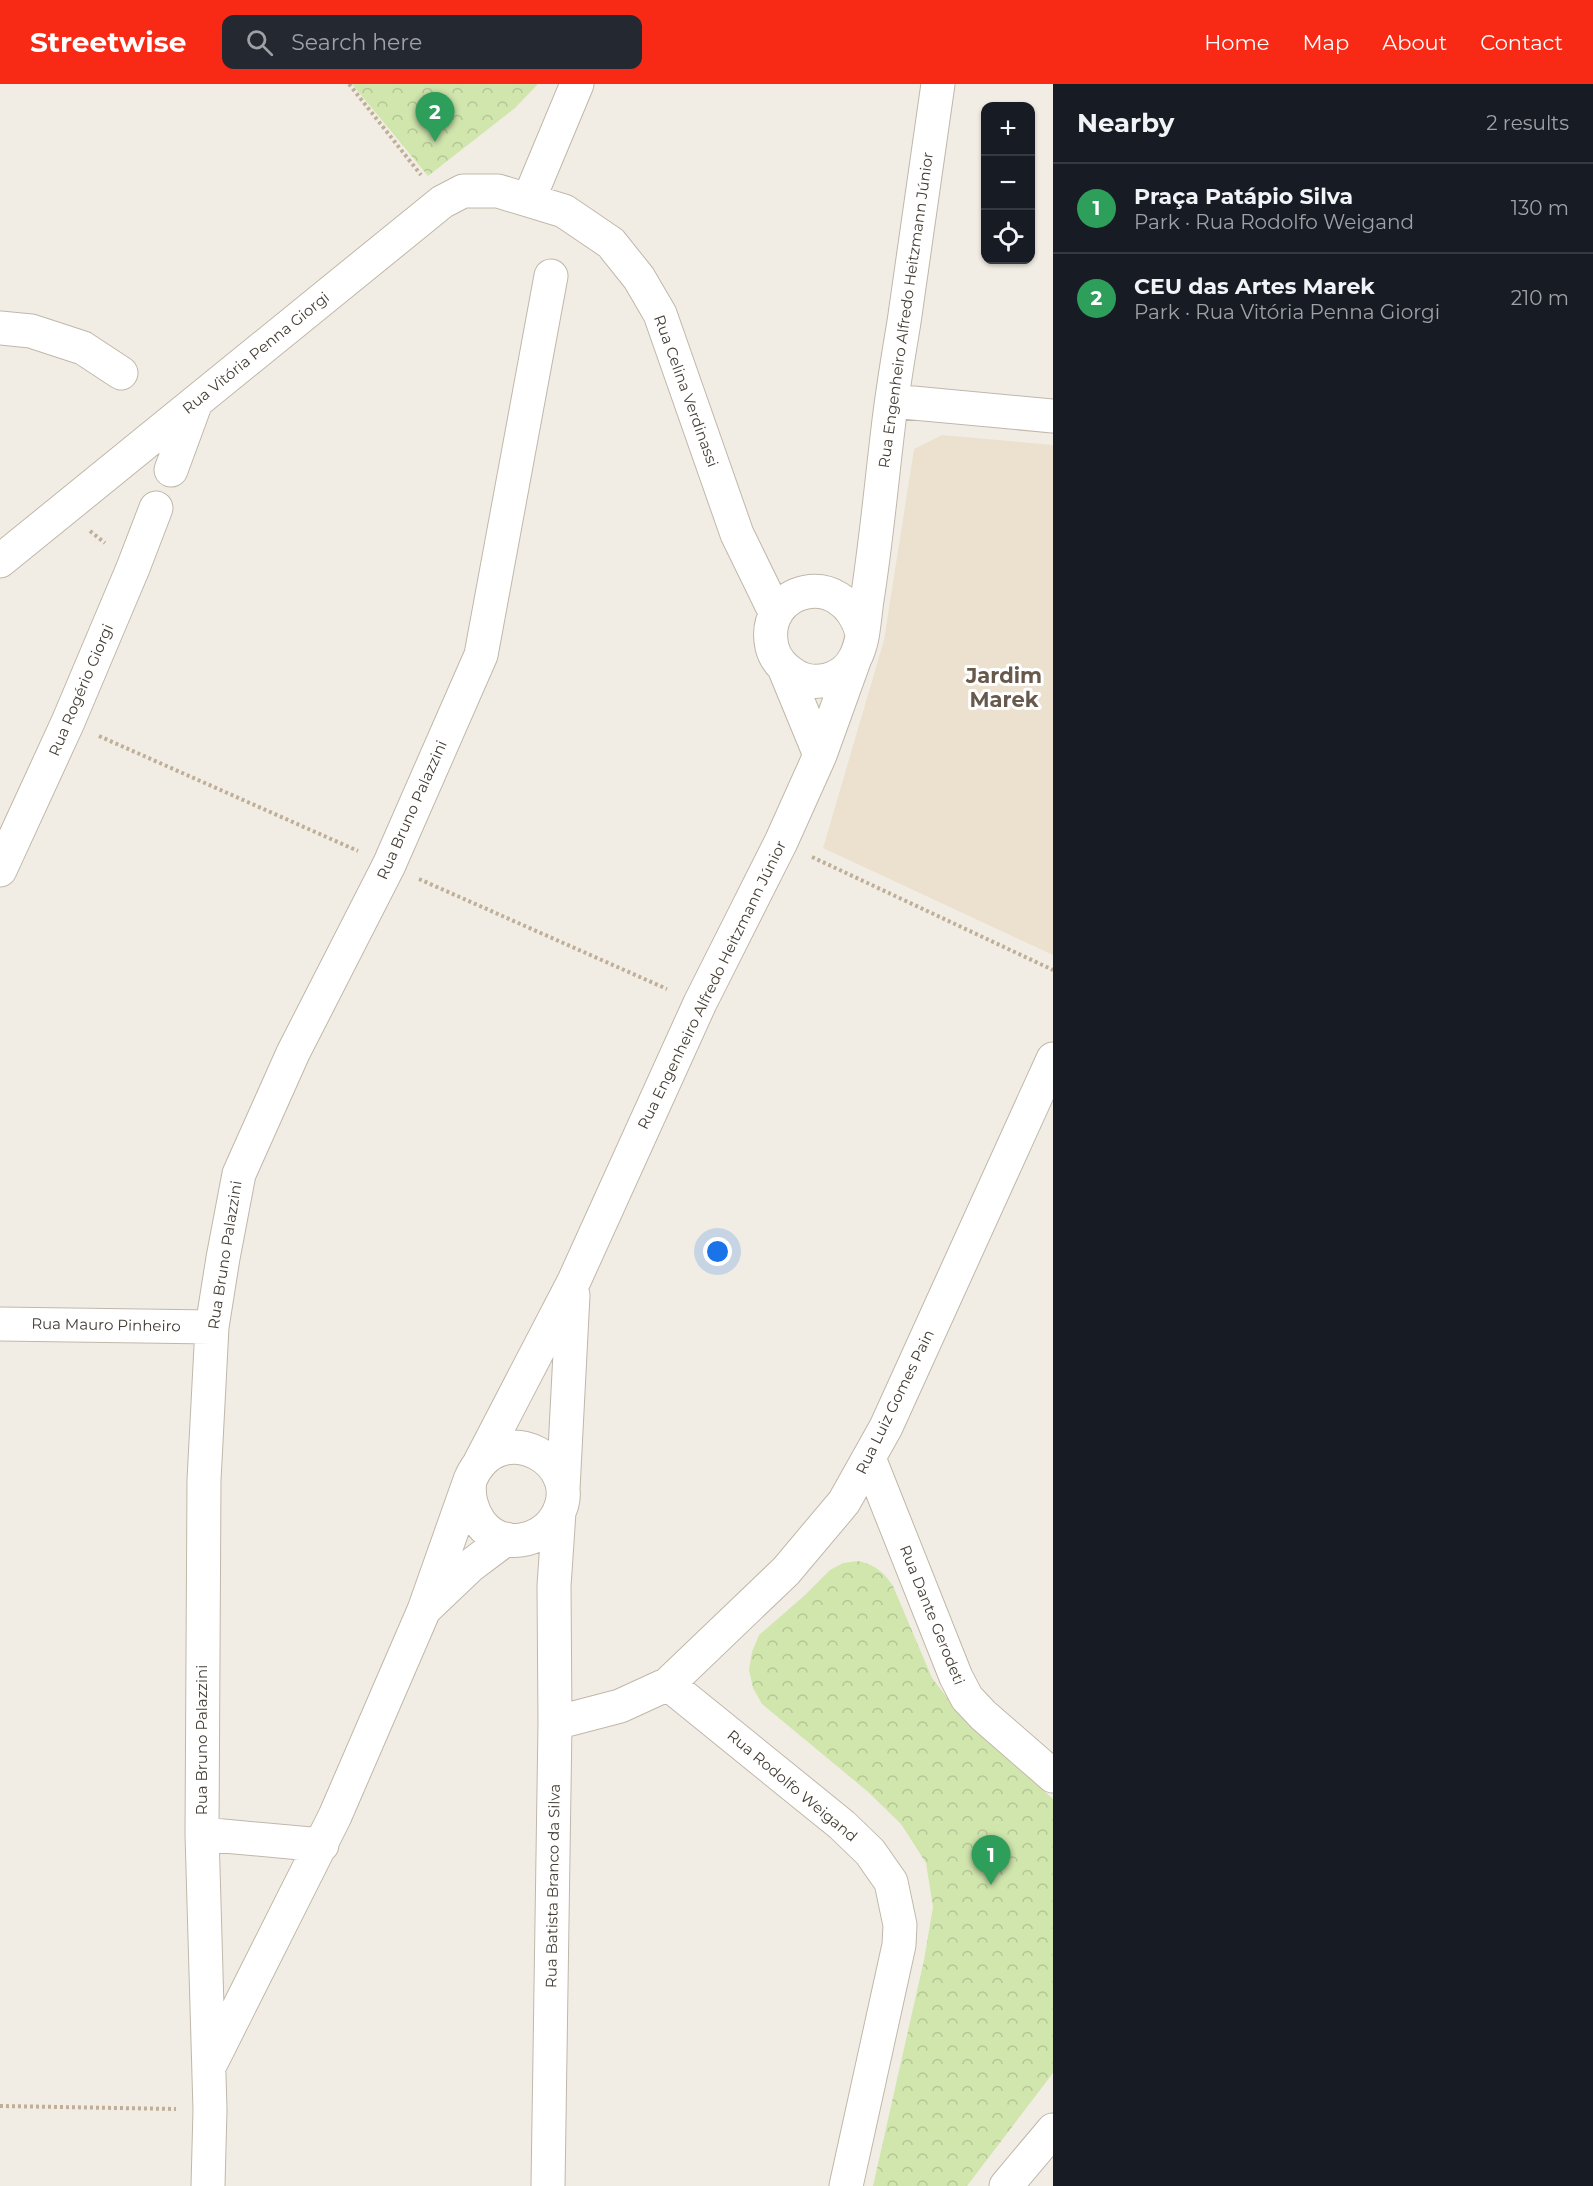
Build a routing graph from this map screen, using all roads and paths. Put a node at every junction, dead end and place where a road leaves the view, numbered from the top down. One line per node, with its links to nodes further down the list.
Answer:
1 (349, 84): 5 (path)
2 (577, 84): 4 (street)
3 (938, 84): 9 (street, Rua Engenheiro Alfredo Heitzmann Júnior)
4 (529, 200): 5 (street, Rua Vitória Penna Giorgi); 19 (street, Rua Celina Verdinassi)
5 (442, 202): 10 (street, Rua Vitória Penna Giorgi)
6 (551, 276): 25 (street, Rua Bruno Palazzini)
7 (0, 328): 8 (street)
8 (121, 373)
9 (892, 401): 11 (street); 15 (street, Rua Engenheiro Alfredo Heitzmann Júnior)
10 (196, 402): 12 (street); 13 (street, Rua Vitória Penna Giorgi)
11 (1053, 416)
12 (171, 470)
13 (65, 508): 16 (street, Rua Vitória Penna Giorgi); 17 (path)
14 (156, 508): 17 (street, Rua Rogério Giorgi)
15 (877, 536): 18 (street, Rua Engenheiro Alfredo Heitzmann Júnior); 20 (street, Rua Engenheiro Alfredo Heitzmann Júnior)
16 (0, 561)
17 (133, 568): 22 (street, Rua Rogério Giorgi)
18 (830, 593): 19 (street); 20 (street)
19 (784, 606): 21 (street)
20 (859, 645): 21 (street); 23 (street, Rua Engenheiro Alfredo Heitzmann Júnior)
21 (785, 670): 23 (street)
22 (68, 722): 25 (path); 26 (street, Rua Rogério Giorgi)
23 (820, 755): 28 (street, Rua Engenheiro Alfredo Heitzmann Júnior)
24 (802, 852): 27 (path)
25 (389, 865): 28 (path); 32 (street, Rua Bruno Palazzini)
26 (0, 870)
27 (1053, 970)
28 (700, 1003): 30 (street, Rua Engenheiro Alfredo Heitzmann Júnior)
29 (1053, 1059): 33 (street, Rua Luiz Gomes Pain)
30 (574, 1281): 34 (street, Rua Engenheiro Alfredo Heitzmann Júnior); 35 (street, Rua Engenheiro Alfredo Heitzmann Júnior)
31 (0, 1324): 32 (street, Rua Mauro Pinheiro)
32 (212, 1327): 42 (street, Rua Bruno Palazzini)
33 (869, 1458): 39 (street, Rua Luiz Gomes Pain); 41 (street, Rua Dante Gerodeti)
34 (475, 1472): 35 (street); 36 (street); 38 (street, Rua Engenheiro Alfredo Heitzmann Júnior)
35 (560, 1503): 36 (street, Rua Engenheiro Alfredo Heitzmann Júnior); 37 (street, Rua Batista Branco da Silva)
36 (520, 1537): 37 (street, Rua Batista Branco da Silva); 38 (street, Rua Engenheiro Alfredo Heitzmann Júnior)
37 (554, 1586): 40 (street, Rua Batista Branco da Silva)
38 (424, 1610): 43 (street, Rua Engenheiro Alfredo Heitzmann Júnior)
39 (668, 1684): 40 (street, Rua Luiz Gomes Pain); 50 (street, Rua Rodolfo Weigand)
40 (555, 1723): 49 (street, Rua Batista Branco da Silva)
41 (1053, 1776)
42 (202, 1834): 43 (street); 44 (street, Rua Bruno Palazzini)
43 (322, 1845): 44 (street, Rua Engenheiro Alfredo Heitzmann Júnior)
44 (209, 2068): 46 (street, Rua Bruno Palazzini)
45 (0, 2106): 46 (path)
46 (210, 2110): 48 (street, Rua Bruno Palazzini)
47 (1053, 2130): 51 (street)
48 (208, 2186)
49 (548, 2186)
50 (846, 2186)
51 (1006, 2186)

